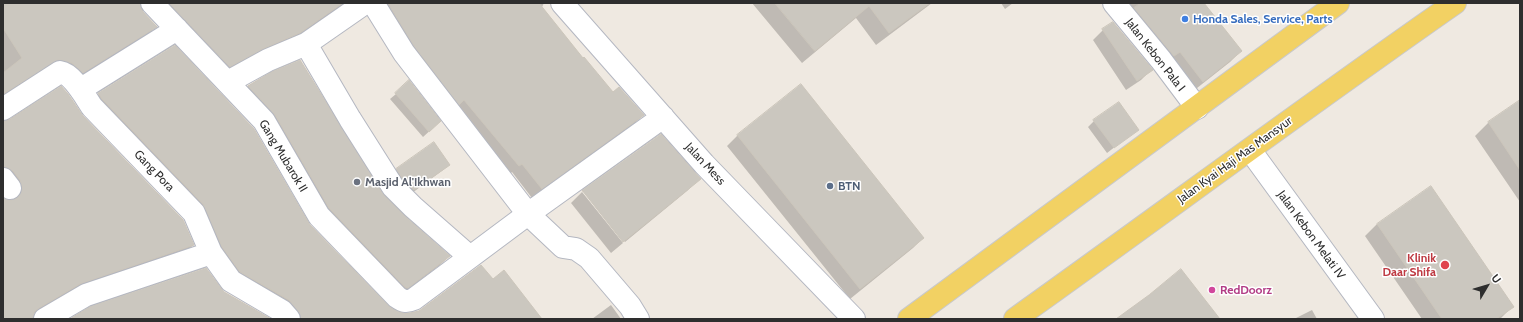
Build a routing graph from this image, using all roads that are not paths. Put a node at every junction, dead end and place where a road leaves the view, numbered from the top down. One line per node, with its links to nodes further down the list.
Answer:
1 (152, 3): 8 (street, Gang Mubarok II)
2 (366, 3): 9 (street)
3 (373, 3): 16 (street)
4 (562, 3): 14 (street, Jalan Mess)
5 (1114, 3): 12 (street, Jalan Kebon Pala I)
6 (1338, 3): 12 (main road)
7 (1455, 3): 15 (main road, Jalan Kyai Haji Mas Mansyur)
8 (177, 29): 10 (street, Gang Mubarok II); 11 (street)
9 (306, 44): 10 (street); 18 (street)
10 (228, 82): 18 (street, Gang Mubarok II)
11 (81, 89): 13 (street, Gang Pora); 17 (street, Gang Pora)
12 (1197, 108): 23 (main road)
13 (3, 109)
14 (663, 117): 16 (street); 22 (street, Jalan Mess)
15 (1250, 150): 24 (main road, Jalan Kyai Haji Mas Mansyur); 25 (street, Jalan Kebon Melati IV)
16 (528, 214): 18 (street); 21 (street)
17 (211, 253): 19 (street); 20 (street, Gang Pora)
18 (470, 257)
19 (45, 319)
20 (289, 319)
21 (638, 319)
22 (854, 319)
23 (909, 319)
24 (1015, 319)
25 (1373, 319)

